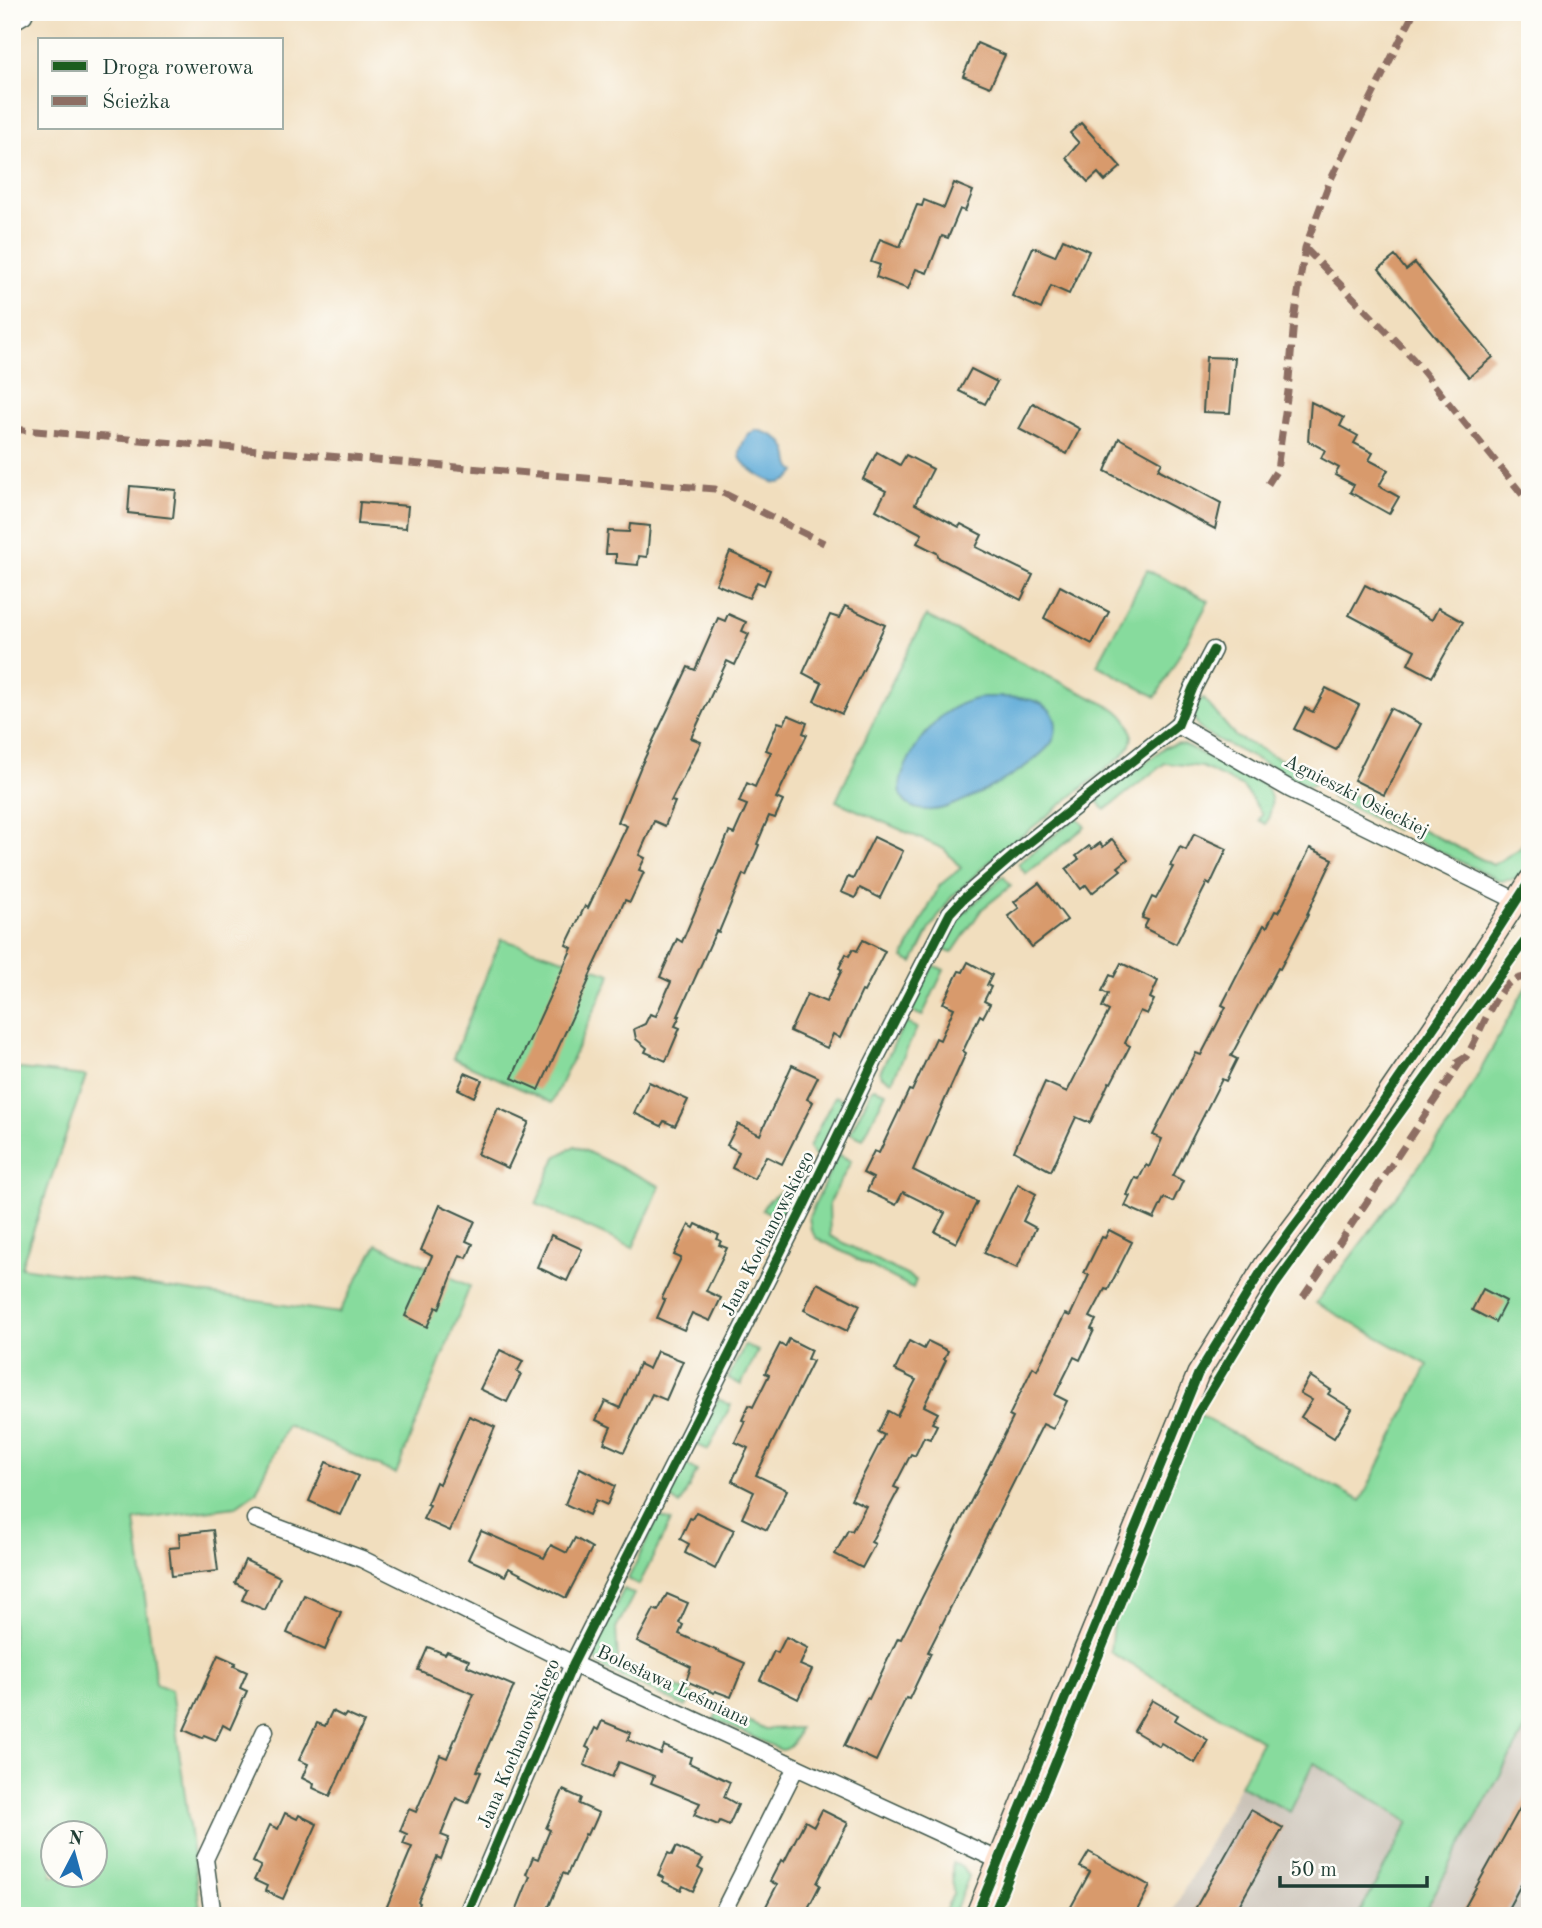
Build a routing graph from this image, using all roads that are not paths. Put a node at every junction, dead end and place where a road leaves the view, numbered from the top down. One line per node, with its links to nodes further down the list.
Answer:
1 (25, 12): 2 (street)
2 (12, 22)
3 (1213, 650): 4 (street, Jana Kochanowskiego)
4 (1178, 725): 6 (street, Agnieszki Osieckiej); 8 (street, Jana Kochanowskiego)
5 (1530, 880): 6 (street)
6 (1517, 901): 11 (street)
7 (254, 1519): 8 (street, Bolesława Leśmiana)
8 (573, 1664): 10 (street, Bolesława Leśmiana); 13 (street, Jana Kochanowskiego)
9 (265, 1731): 12 (street)
10 (796, 1767): 11 (street, Bolesława Leśmiana); 14 (street)
11 (998, 1860): 15 (street)
12 (213, 1916)
13 (466, 1916)
14 (721, 1916)
15 (976, 1916)

